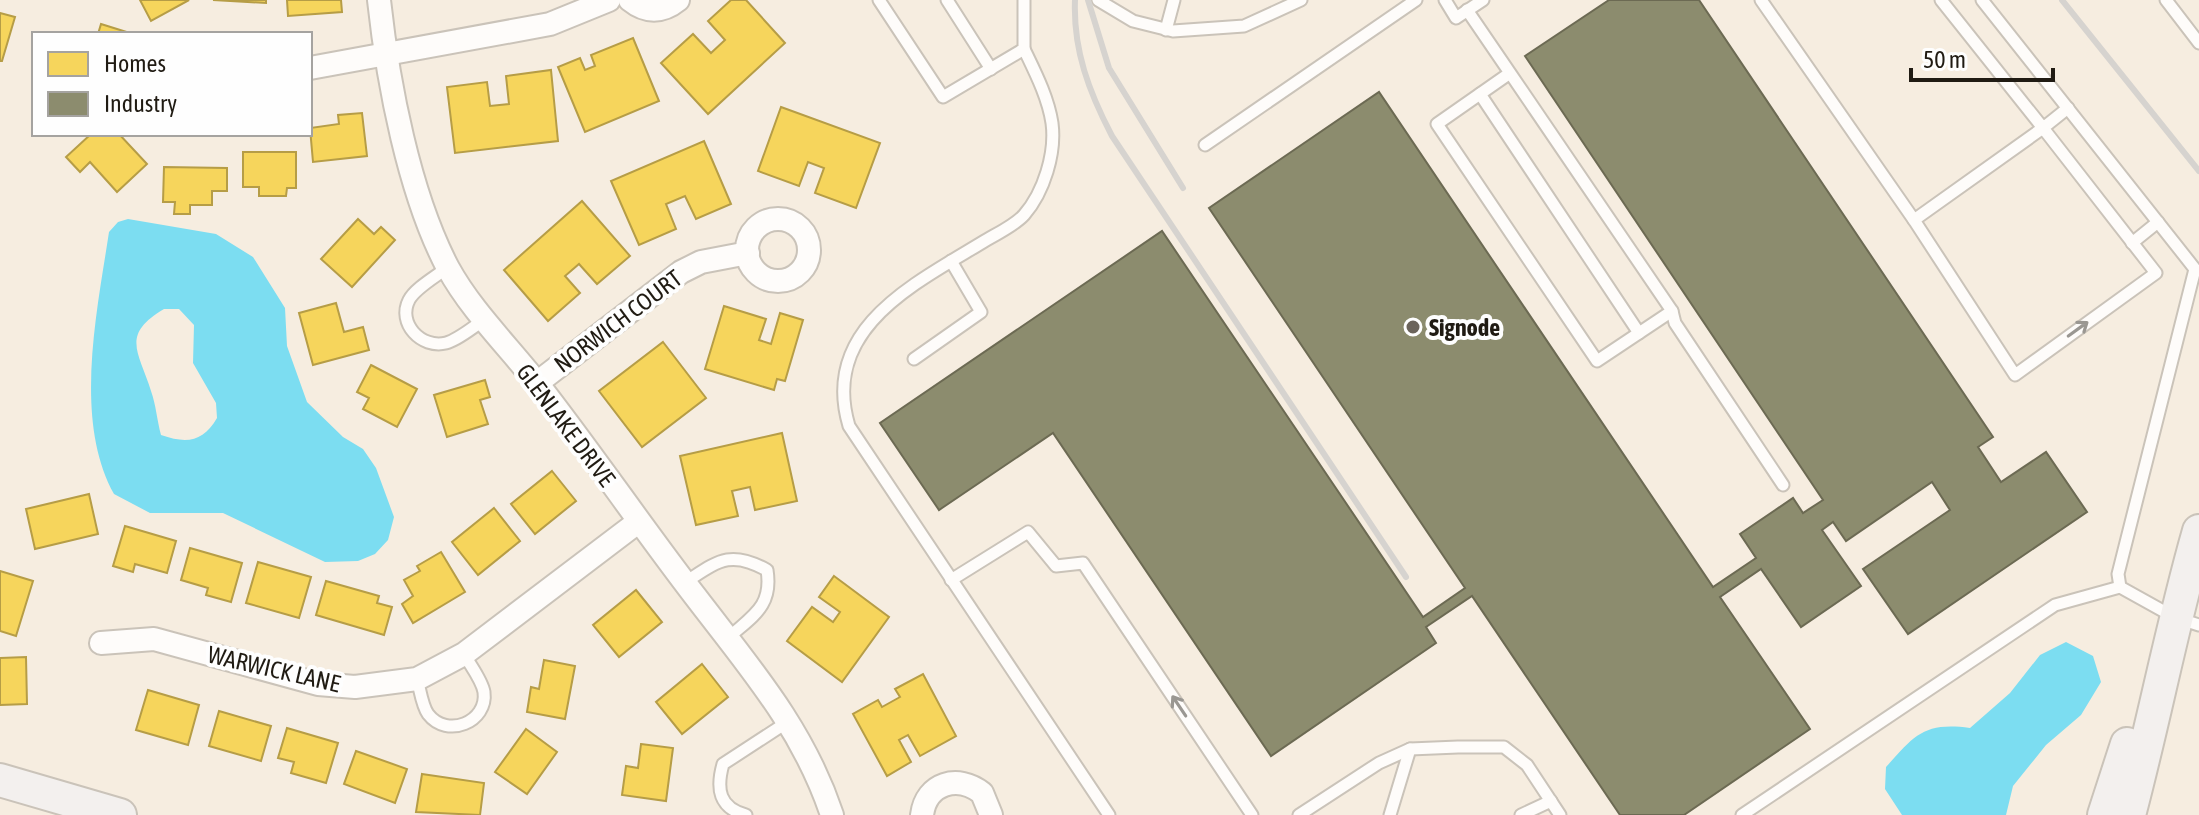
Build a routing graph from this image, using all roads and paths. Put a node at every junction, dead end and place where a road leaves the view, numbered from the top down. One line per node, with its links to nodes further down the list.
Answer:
1 (379, 0): 22 (street, GLENLAKE DRIVE)
2 (609, 0): 22 (street)
3 (630, 0): 4 (street)
4 (678, 0)
5 (879, 0): 24 (lane)
6 (947, 0): 24 (lane)
7 (1024, 0): 21 (lane)
8 (1098, 0): 19 (lane)
9 (1174, 0): 19 (lane)
10 (1301, 0): 19 (lane)
11 (1416, 0): 29 (lane)
12 (1445, 0): 18 (lane)
13 (1483, 0): 18 (lane)
14 (1761, 0): 30 (lane)
15 (1941, 0): 28 (lane)
16 (1982, 0): 27 (lane)
17 (2166, 0): 20 (lane)
18 (1467, 10): 25 (lane)
19 (1166, 30)
20 (2199, 43)
21 (1024, 49): 24 (lane); 34 (lane)
22 (385, 57): 23 (street); 35 (street, GLENLAKE DRIVE)
23 (312, 68)
24 (991, 69)
25 (1510, 73): 26 (lane); 36 (lane)
26 (1480, 94): 38 (lane); 38 (lane)
27 (2068, 108): 28 (lane); 31 (lane)
28 (2043, 128): 30 (lane); 32 (lane)
29 (1205, 145)
30 (1914, 220): 32 (lane, one-way to 32)
31 (2158, 222): 32 (lane); 46 (lane)
32 (2132, 243)
33 (748, 253): 40 (street, NORWICH COURT)
34 (951, 261): 39 (lane); 44 (lane)
35 (448, 267): 37 (street, GLENLAKE DRIVE); 37 (lane)
36 (1672, 311): 38 (lane); 41 (lane)
37 (484, 320): 40 (street, GLENLAKE DRIVE)
38 (1639, 333)
39 (914, 359)
40 (537, 383): 42 (street, GLENLAKE DRIVE)
41 (1783, 485)
42 (638, 522): 45 (street, GLENLAKE DRIVE); 50 (street, WARWICK LANE)
43 (2199, 531): 47 (street)
44 (951, 580): 61 (lane); 62 (lane, one-way to 44)
45 (684, 583): 48 (street, GLENLAKE DRIVE); 48 (lane)
46 (2120, 587): 47 (lane); 67 (lane)
47 (2186, 621): 68 (street); 69 (street)
48 (727, 639): 52 (street, GLENLAKE DRIVE)
49 (101, 643): 51 (street, WARWICK LANE)
50 (464, 654): 51 (street, WARWICK LANE); 51 (lane)
51 (417, 679)
52 (790, 720): 57 (lane); 58 (street, GLENLAKE DRIVE)
53 (1410, 749): 55 (lane); 63 (lane); 64 (lane)
54 (0, 780): 56 (street)
55 (1551, 801): 65 (lane); 66 (lane)
56 (120, 815)
57 (746, 815)
58 (832, 815)
59 (922, 815): 60 (street)
60 (991, 815)
61 (1109, 815)
62 (1252, 815)
63 (1299, 815)
64 (1390, 815)
65 (1521, 815)
66 (1560, 815)
67 (1742, 815)
68 (2104, 815)
69 (2129, 815)

